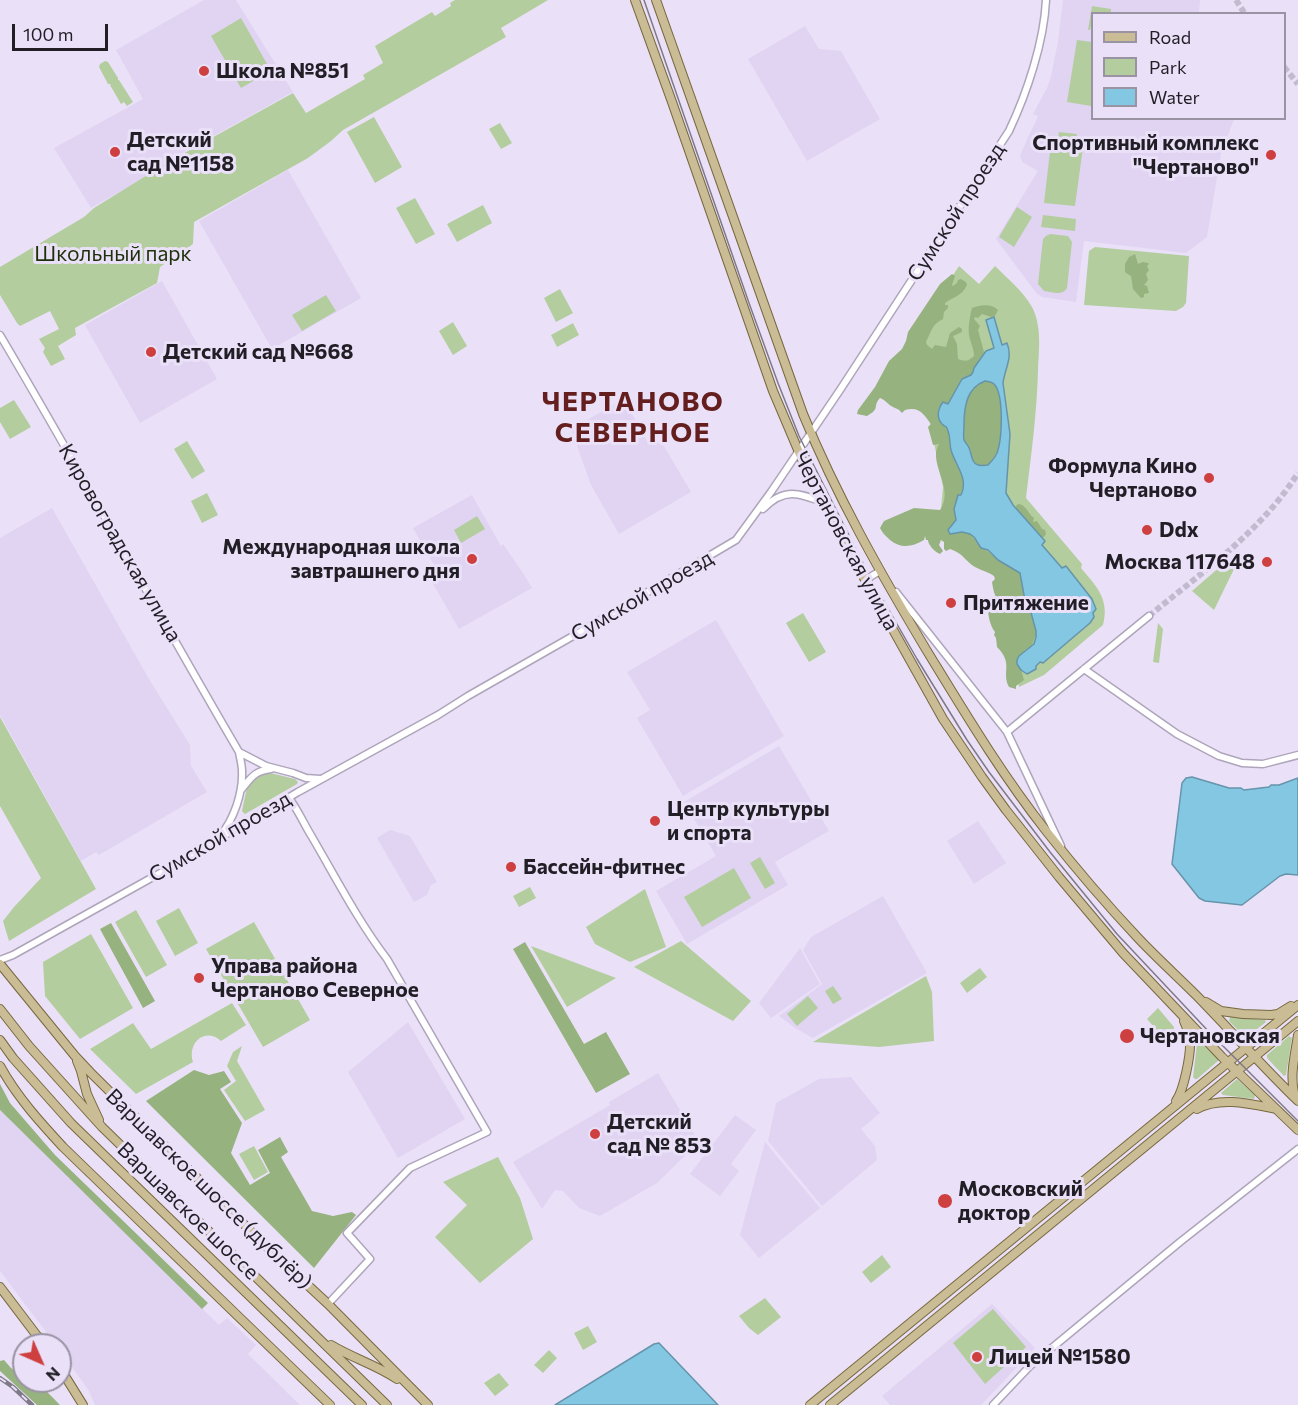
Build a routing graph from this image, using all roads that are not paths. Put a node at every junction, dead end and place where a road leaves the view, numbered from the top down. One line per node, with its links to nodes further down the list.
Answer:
1 (635, 0): 6 (main road, Чертановская улица)
2 (656, 0): 5 (main road, Чертановская улица)
3 (1046, 0): 5 (street, Сумской проезд)
4 (0, 335): 14 (street, Кировоградская улица)
5 (811, 432): 6 (street, Сумской проезд); 9 (main road, Чертановская улица)
6 (798, 451): 7 (main road, Чертановская улица); 8 (street, Сумской проезд)
7 (824, 503): 8 (street); 10 (main road, Чертановская улица)
8 (750, 522): 18 (street, Сумской проезд)
9 (882, 575): 10 (street); 13 (street); 25 (main road, Чертановская улица)
10 (865, 580): 30 (main road, Чертановская улица)
11 (1149, 616): 12 (street)
12 (1084, 669): 13 (street); 15 (street)
13 (1007, 732): 25 (street)
14 (239, 752): 16 (street); 19 (street)
15 (1298, 755)
16 (276, 769): 17 (street); 19 (street)
17 (293, 773): 18 (street); 20 (street)
18 (323, 779): 20 (street, Сумской проезд)
19 (241, 790): 22 (street)
20 (298, 792): 21 (street, Сумской проезд)
21 (289, 798): 23 (street, Сумской проезд); 53 (street)
22 (236, 805): 23 (street); 24 (street)
23 (248, 821): 24 (street, Сумской проезд)
24 (216, 841): 26 (street, Сумской проезд)
25 (1064, 852): 27 (main road, Чертановская улица)
26 (0, 962): 35 (main road, Варшавское шоссе (дублёр))
27 (1198, 997): 28 (main road); 34 (main road)
28 (1298, 1004): 34 (main road)
29 (0, 1009): 47 (main road, Варшавское шоссе)
30 (1180, 1014): 38 (main road, Чертановская улица); 45 (main road)
31 (1298, 1021): 36 (main road)
32 (1298, 1035): 42 (main road)
33 (0, 1040): 62 (main road, Варшавское шоссе)
34 (1246, 1048): 36 (main road); 37 (main road); 38 (main road)
35 (75, 1056): 47 (main road); 53 (main road, Варшавское шоссе (дублёр))
36 (1254, 1057): 37 (main road); 40 (main road); 42 (main road)
37 (1239, 1062): 38 (main road); 40 (main road)
38 (1228, 1063): 40 (main road, Чертановская улица); 41 (main road)
39 (0, 1066): 61 (main road)
40 (1238, 1071): 43 (main road); 44 (main road, Чертановская улица)
41 (1188, 1095): 43 (street); 45 (main road)
42 (1296, 1100)
43 (1196, 1105): 46 (main road)
44 (1277, 1109): 46 (main road); 48 (main road, Чертановская улица)
45 (1169, 1111): 51 (main road)
46 (1177, 1120): 52 (main road)
47 (102, 1127): 55 (main road, Варшавское шоссе)
48 (1298, 1130)
49 (1298, 1149): 66 (street)
50 (0, 1287): 54 (main road)
51 (951, 1289): 52 (street); 58 (main road)
52 (958, 1299): 59 (main road)
53 (328, 1304): 57 (main road, Варшавское шоссе (дублёр))
54 (35, 1333)
55 (317, 1336): 57 (main road); 63 (main road, Варшавское шоссе)
56 (72, 1387): 60 (main road)
57 (414, 1390): 64 (main road, Варшавское шоссе (дублёр))
58 (827, 1391): 59 (street); 65 (main road)
59 (832, 1403)
60 (83, 1405)
61 (330, 1405)
62 (361, 1405)
63 (387, 1405)
64 (428, 1405)
65 (810, 1405)
66 (993, 1405)

